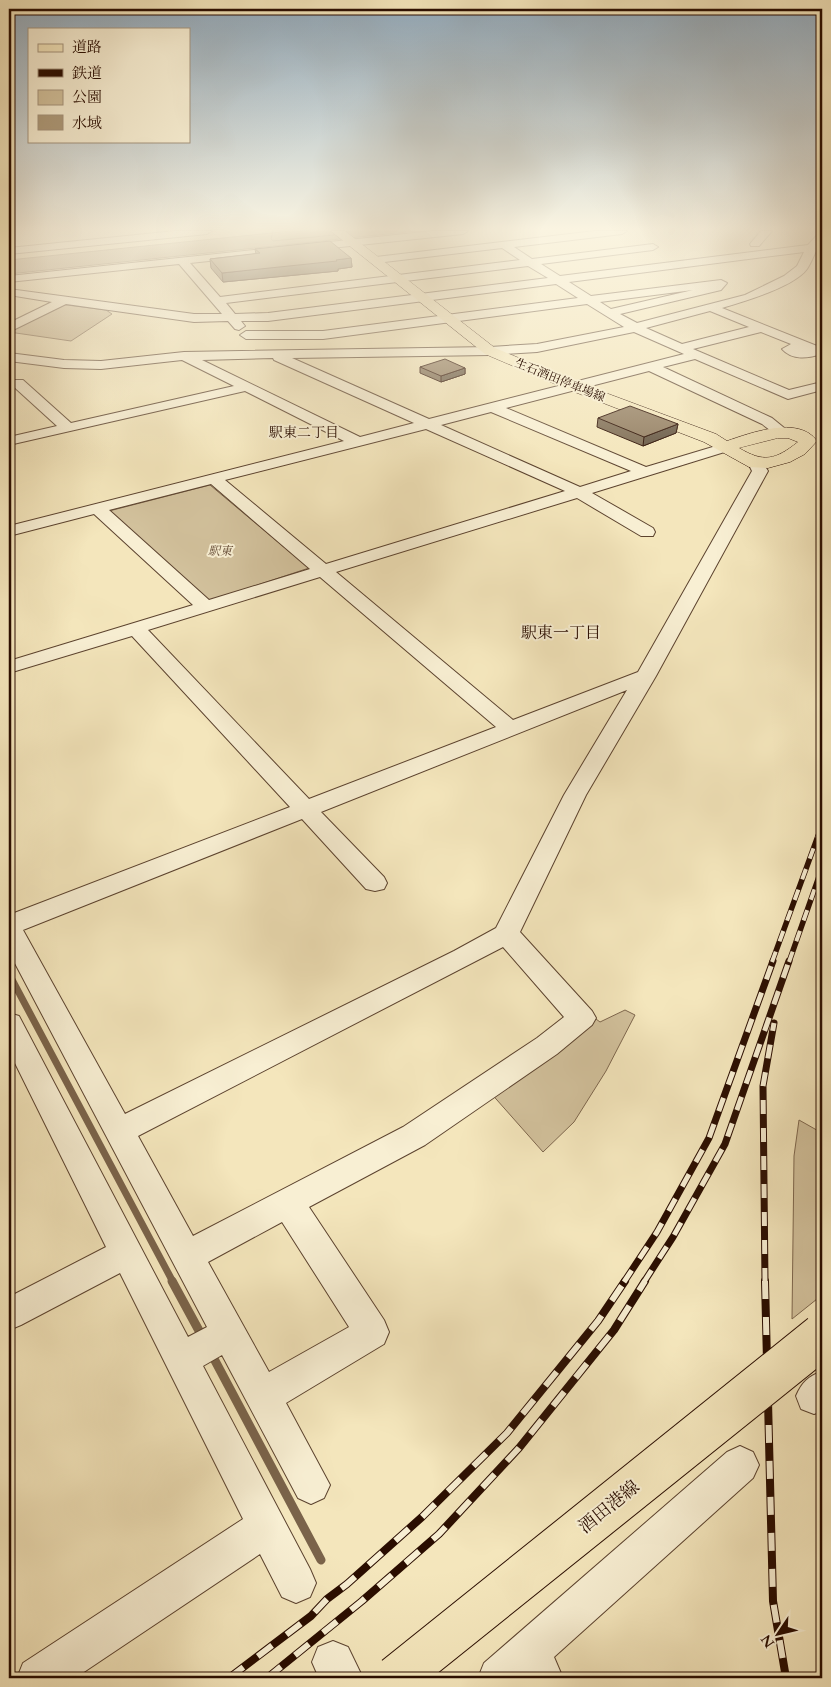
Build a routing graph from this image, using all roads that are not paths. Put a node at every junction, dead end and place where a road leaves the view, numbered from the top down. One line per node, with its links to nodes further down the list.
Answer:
1 (45, 310): 14 (street)
2 (134, 310): 12 (street)
3 (225, 310): 12 (street)
4 (328, 310): 12 (street)
5 (437, 310): 13 (main road, 生石酒田停車場線)
6 (516, 310): 13 (street)
7 (604, 310): 11 (street)
8 (623, 310): 11 (street)
9 (706, 310): 15 (street)
10 (716, 310): 16 (street)
11 (609, 313): 15 (street)
12 (233, 319): 17 (street)
13 (448, 319): 17 (street); 20 (main road, 生石酒田停車場線)
14 (9, 328)
15 (638, 328): 19 (street); 20 (street)
16 (762, 328): 18 (street); 19 (street)
17 (246, 335): 21 (street)
18 (801, 344)
19 (681, 348): 22 (street)
20 (490, 351): 21 (street); 28 (main road, 生石酒田停車場線)
21 (272, 354): 23 (street); 31 (street)
22 (696, 355): 25 (street); 29 (street)
23 (184, 356): 24 (street); 27 (street)
24 (9, 357)
25 (651, 367): 28 (street); 33 (street)
26 (18, 383): 32 (street)
27 (246, 386): 32 (street); 35 (street)
28 (573, 386): 30 (street); 36 (main road, 生石酒田停車場線)
29 (822, 386)
30 (491, 407): 31 (street); 38 (street)
31 (426, 423): 35 (street); 40 (street)
32 (66, 428): 34 (street)
33 (781, 431): 36 (main road); 37 (main road)
34 (9, 441)
35 (357, 441): 39 (street)
36 (726, 447): 37 (main road, 生石酒田停車場線); 38 (street)
37 (756, 463): 48 (street)
38 (646, 472): 40 (street)
39 (213, 478): 41 (street); 44 (street)
40 (579, 492): 43 (street); 44 (street)
41 (97, 508): 42 (street); 45 (street)
42 (9, 531)
43 (648, 532)
44 (324, 570): 45 (street); 49 (street)
45 (206, 607): 46 (street)
46 (136, 628): 47 (street); 50 (street)
47 (9, 667)
48 (646, 676): 49 (street); 53 (street)
49 (511, 728): 50 (street)
50 (305, 809): 51 (street); 52 (street)
51 (375, 883)
52 (9, 926): 55 (street)
53 (506, 934): 55 (street); 56 (street)
54 (11, 1034): 57 (street)
55 (120, 1131): 58 (street)
56 (288, 1203): 58 (street); 63 (street)
57 (126, 1253): 59 (street); 62 (street)
58 (187, 1256): 60 (street)
59 (9, 1314)
60 (229, 1333): 62 (street); 63 (street)
61 (822, 1336): 70 (main road, 酒田港線, bridge)
62 (181, 1359): 66 (street)
63 (262, 1396): 65 (street)
64 (740, 1465): 68 (street)
65 (311, 1485)
66 (267, 1526): 67 (street); 69 (street)
67 (296, 1583)
68 (523, 1670)
69 (38, 1678)
70 (396, 1678)

